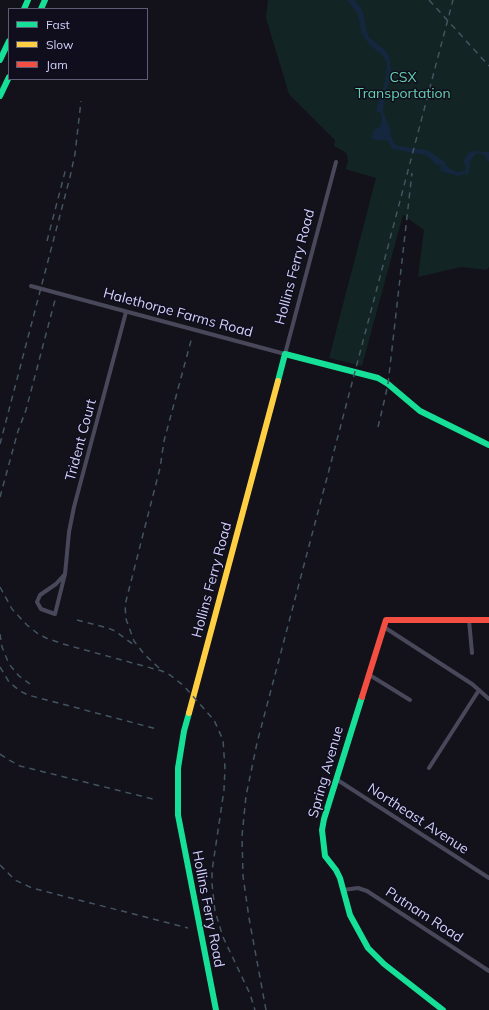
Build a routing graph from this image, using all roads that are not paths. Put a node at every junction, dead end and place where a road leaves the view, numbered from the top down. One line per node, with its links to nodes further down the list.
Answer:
1 (8, 42): 2 (main road)
2 (0, 60)
3 (8, 79): 4 (main road)
4 (0, 96)
5 (336, 162): 8 (street, Hollins Ferry Road)
6 (31, 286): 7 (street, Halethorpe Farms Road)
7 (126, 312): 8 (street, Halethorpe Farms Road); 10 (street, Trident Court)
8 (285, 354): 9 (main road, Halethorpe Farms Road); 24 (main road, Hollins Ferry Road)
9 (489, 445)
10 (64, 574): 10 (street, Trident Court)
11 (468, 620): 12 (main road); 13 (main road, Spring Avenue); 14 (street)
12 (489, 620)
13 (384, 627): 15 (main road, Spring Avenue); 16 (street)
14 (472, 653)
15 (368, 674): 18 (street); 20 (main road, Spring Avenue)
16 (480, 690): 17 (street); 19 (street)
17 (489, 699)
18 (410, 700)
19 (429, 768)
20 (336, 779): 21 (street, Northeast Avenue); 22 (main road, Spring Avenue)
21 (489, 878)
22 (343, 890): 23 (street, Putnam Road); 25 (main road, Spring Avenue)
23 (489, 971)
24 (216, 1010)
25 (444, 1010)

